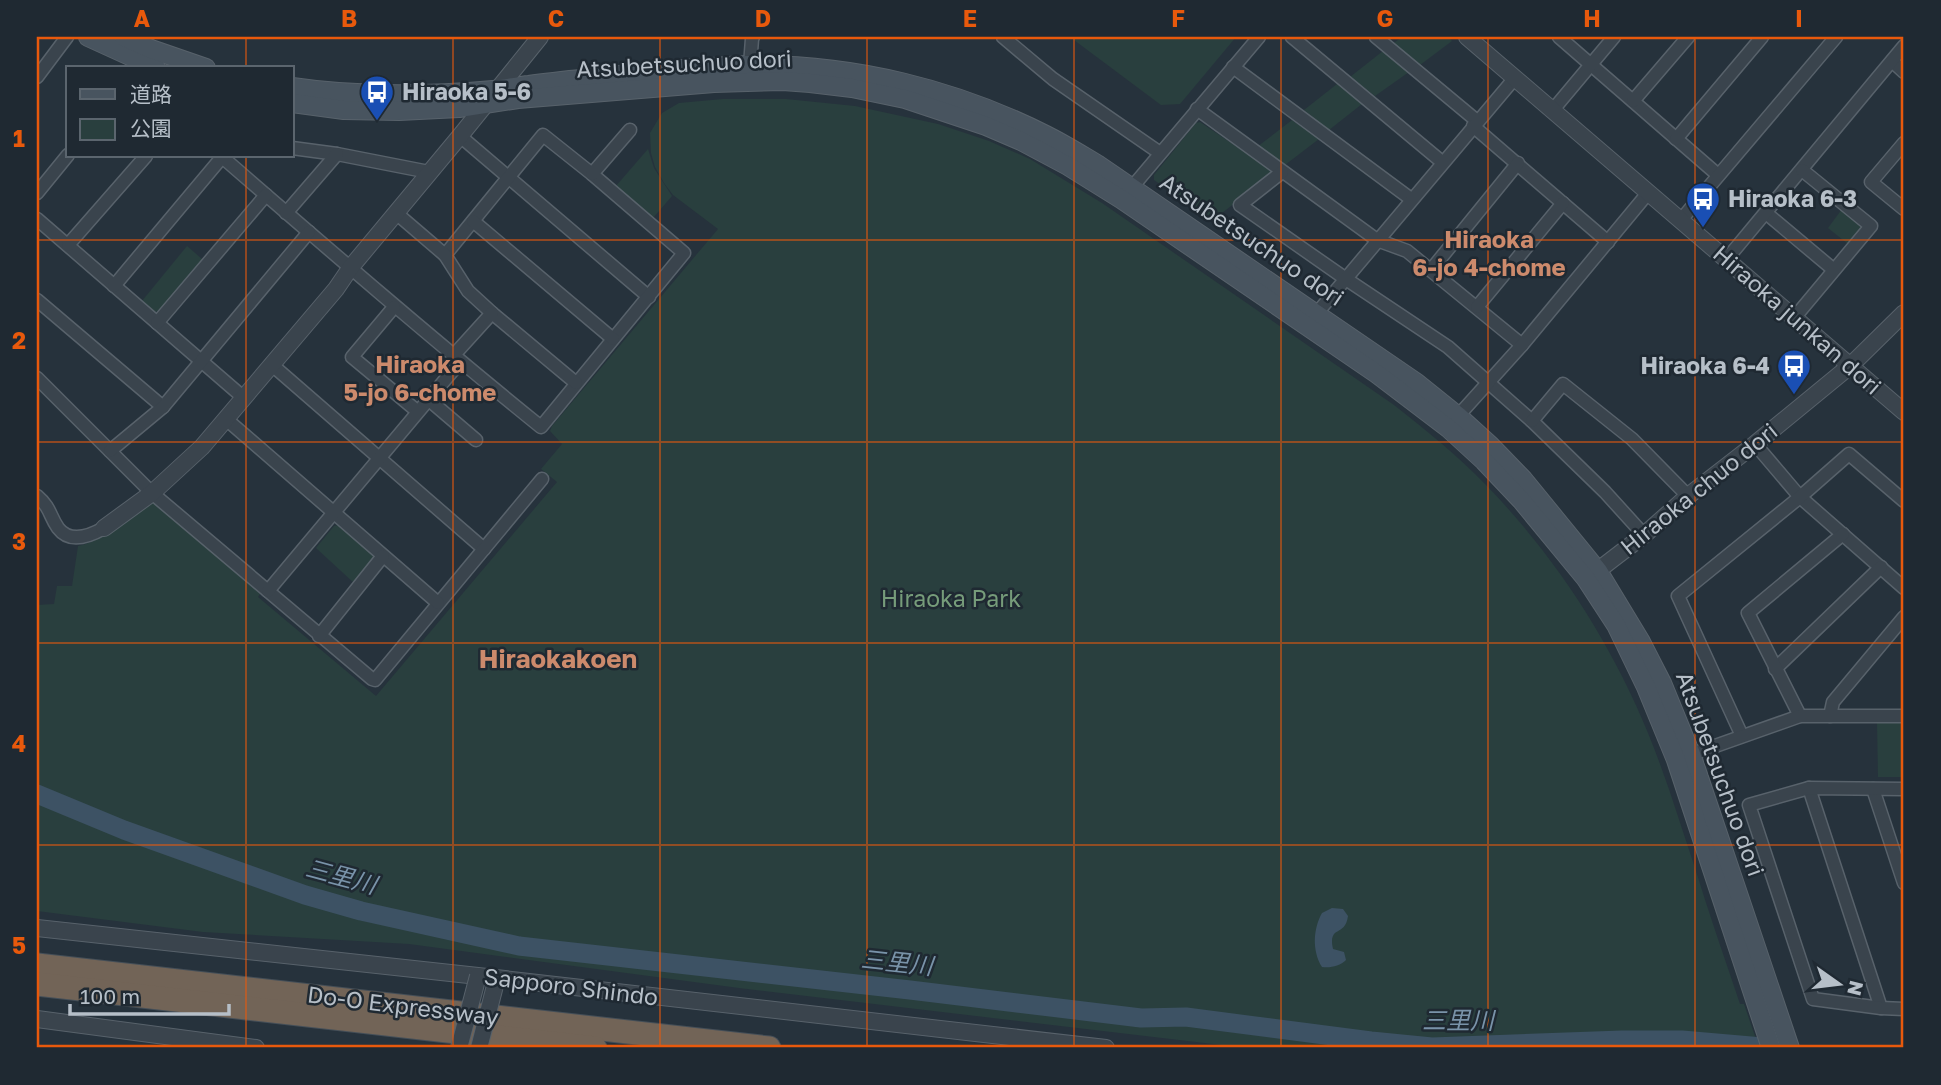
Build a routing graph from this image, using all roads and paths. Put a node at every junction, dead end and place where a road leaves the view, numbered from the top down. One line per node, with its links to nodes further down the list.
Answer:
1 (67, 37): 24 (street)
2 (88, 37): 20 (main road)
3 (124, 37): 21 (main road)
4 (540, 37): 27 (street)
5 (1003, 37): 38 (street)
6 (1259, 37): 22 (street)
7 (1292, 37): 44 (street)
8 (1376, 37): 32 (street)
9 (1467, 37): 25 (street, Hiraoka junkan dori)
10 (1559, 37): 19 (street)
11 (1614, 37): 19 (street)
12 (1688, 37): 28 (street)
13 (1762, 37): 35 (street)
14 (1836, 37): 50 (street)
15 (751, 38): 18 (street)
16 (1904, 46): 17 (street)
17 (1892, 61): 23 (street); 46 (street)
18 (750, 65): 27 (main road, Atsubetsuchuo dori); 53 (main road, Atsubetsuchuo dori)
19 (1591, 65): 28 (street); 31 (street)
20 (152, 66)
21 (200, 66)
22 (1233, 67): 30 (street); 56 (street)
23 (1904, 72)
24 (37, 77)
25 (1514, 79): 31 (street, Hiraoka junkan dori); 32 (street)
26 (294, 87): 27 (main road, Atsubetsuchuo dori)
27 (491, 97): 29 (main road, Atsubetsuchuo dori); 34 (street); 53 (main road, Atsubetsuchuo dori)
28 (1633, 102): 35 (street)
29 (294, 103)
30 (1197, 109): 38 (street); 48 (street)
31 (1552, 111): 54 (street, Hiraoka junkan dori)
32 (1475, 124): 44 (street); 45 (street)
33 (630, 130): 49 (street)
34 (460, 136): 47 (street); 51 (street)
35 (1676, 139): 50 (street)
36 (1904, 143): 58 (street)
37 (294, 148): 39 (street)
38 (1160, 152): 53 (street)
39 (337, 154): 47 (street); 59 (street)
40 (66, 157): 52 (street)
41 (144, 158): 68 (street)
42 (220, 158): 75 (street)
43 (224, 158): 55 (street)
44 (1442, 162): 56 (street)
45 (1518, 163): 57 (street); 72 (street)
46 (1802, 170): 61 (street); 73 (street)
47 (429, 172): 60 (street)
48 (1282, 172): 66 (street); 74 (street)
49 (592, 174): 51 (street); 76 (street)
50 (1718, 175): 64 (street)
51 (508, 178): 63 (street); 76 (street)
52 (37, 193)
53 (1126, 193): 81 (main road, Atsubetsuchuo dori); 119 (main road, Atsubetsuchuo dori)
54 (1648, 193): 64 (street, Hiraoka junkan dori); 67 (street)
55 (266, 195): 59 (street); 84 (street)
56 (1411, 199): 66 (street)
57 (1563, 203): 67 (street); 79 (street)
58 (1904, 209)
59 (286, 213): 65 (street)
60 (396, 213): 69 (street); 71 (street)
61 (1766, 213): 70 (street); 73 (street)
62 (37, 219): 68 (street)
63 (473, 221): 69 (street); 85 (street)
64 (1680, 221): 70 (street, Hiraoka junkan dori)
65 (309, 232): 71 (street); 88 (street)
66 (1377, 240): 72 (street); 74 (street)
67 (1608, 242): 86 (street)
68 (68, 245): 75 (street)
69 (445, 255): 80 (street)
70 (1726, 260): 83 (street, Hiraoka junkan dori)
71 (351, 267): 78 (street); 89 (street)
72 (1431, 270): 79 (street)
73 (1835, 271): 83 (street)
74 (1346, 279): 81 (street); 93 (street)
75 (114, 286): 84 (street)
76 (649, 297): 85 (street)
77 (37, 300): 96 (street)
78 (394, 307): 87 (street); 97 (street)
79 (1477, 307): 86 (street)
80 (492, 313): 87 (street); 92 (street)
81 (1317, 313): 99 (main road, Atsubetsuchuo dori)
82 (1904, 313): 90 (street, Hiraoka chuo dori)
83 (1795, 317): 90 (street, Hiraoka junkan dori)
84 (157, 323): 88 (street)
85 (613, 339): 92 (street)
86 (1521, 345): 93 (street)
87 (456, 359): 92 (street); 95 (street)
88 (202, 361): 94 (street); 96 (street)
89 (271, 364): 94 (street); 105 (street)
90 (1850, 366): 98 (street, Hiraoka junkan dori); 103 (street, Hiraoka chuo dori)
91 (37, 378): 104 (street)
92 (576, 383)
93 (1489, 383): 99 (street); 101 (street)
94 (244, 398): 100 (street)
95 (428, 399): 97 (street); 102 (street)
96 (163, 407): 104 (street)
97 (417, 411): 105 (street)
98 (1904, 412)
99 (1458, 416): 119 (main road, Atsubetsuchuo dori)
100 (226, 419): 107 (street); 112 (street)
101 (1532, 421): 109 (street); 115 (street)
102 (476, 440)
103 (1755, 444): 109 (street, Hiraoka chuo dori); 110 (street)
104 (110, 452): 107 (street)
105 (378, 458): 112 (street); 116 (street)
106 (542, 479): 116 (street)
107 (152, 493): 113 (street); 121 (street)
108 (37, 496): 113 (street)
109 (1688, 496): 115 (street, Hiraoka chuo dori)
110 (1800, 497): 111 (street); 114 (street); 129 (street)
111 (1904, 501)
112 (333, 513): 117 (street); 121 (street)
113 (104, 528)
114 (1843, 534): 118 (street); 125 (street)
115 (1644, 535): 119 (street, Hiraoka chuo dori)
116 (484, 549): 122 (street)
117 (383, 556): 122 (street); 124 (street)
118 (1881, 568): 120 (street); 125 (street)
119 (1592, 575): 130 (main road, Atsubetsuchuo dori)
120 (1904, 588)
121 (268, 591): 124 (street)
122 (439, 603): 124 (street)
123 (1904, 617): 127 (street)
124 (319, 636)
125 (1775, 669): 126 (street)
126 (1800, 716): 127 (street); 129 (street)
127 (1830, 716): 128 (street)
128 (1904, 716)
129 (1742, 736): 130 (street)
130 (1684, 757): 149 (main road, Atsubetsuchuo dori); 150 (main road, Atsubetsuchuo dori)
131 (1810, 788): 132 (street); 140 (street); 140 (street)
132 (1872, 789): 133 (street); 134 (street)
133 (1904, 789)
134 (1904, 883)
135 (37, 928): 137 (street, Sapporo Shindo)
136 (37, 965): 147 (highway, Do-O Expressway)
137 (478, 976): 138 (street, Sapporo Shindo); 144 (street, bridge)
138 (497, 978): 145 (street, bridge); 148 (street, Sapporo Shindo)
139 (37, 984): 146 (highway, Do-O Expressway)
140 (1881, 1008): 141 (street)
141 (1904, 1009)
142 (37, 1019): 143 (street)
143 (257, 1048)
144 (459, 1048)
145 (479, 1048)
146 (595, 1048)
147 (769, 1048)
148 (1106, 1048)
149 (1771, 1048)
150 (1790, 1048)

